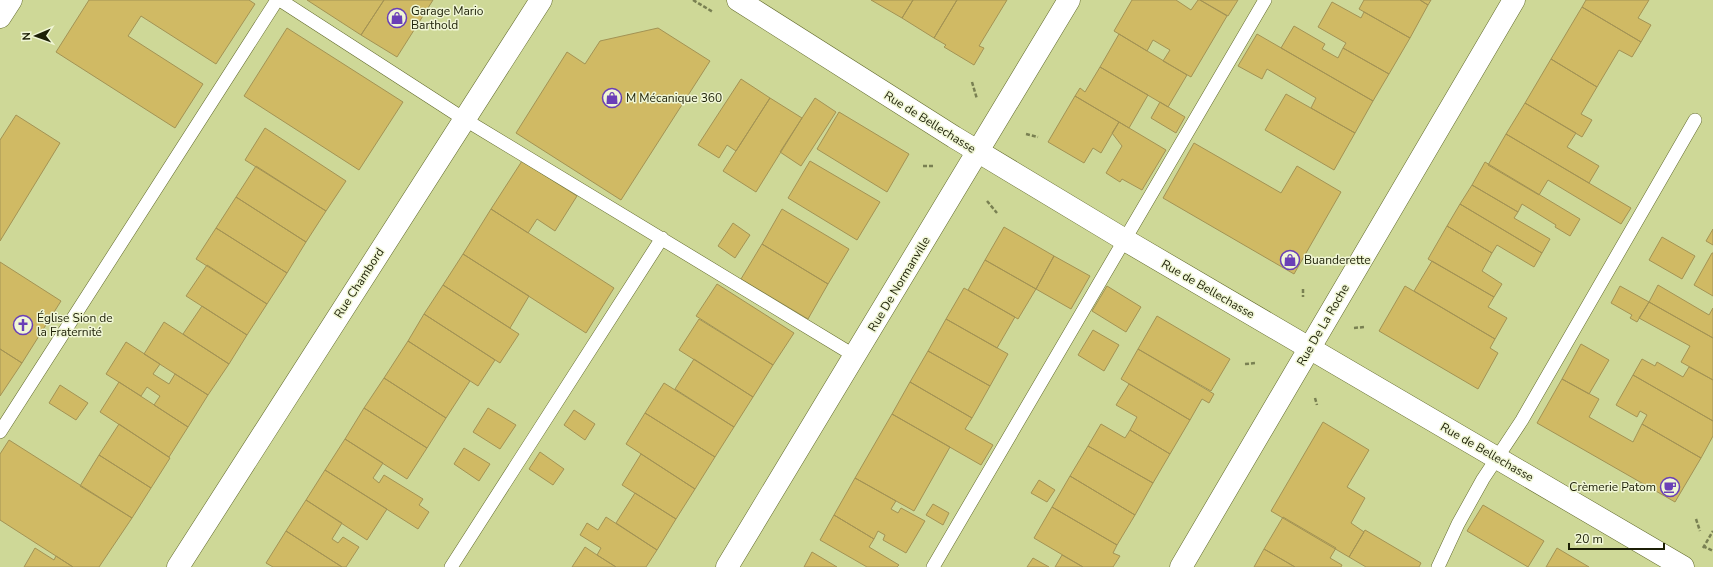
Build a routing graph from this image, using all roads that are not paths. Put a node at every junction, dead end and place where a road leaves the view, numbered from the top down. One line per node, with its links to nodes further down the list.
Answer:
1 (11, 0): 9 (street)
2 (276, 0): 17 (lane)
3 (280, 0): 10 (lane)
4 (541, 0): 10 (street, Rue Chambord)
5 (738, 0): 12 (street, Rue de Bellechasse)
6 (1069, 0): 12 (street, Rue De Normanville)
7 (1265, 0): 14 (lane)
8 (1514, 0): 15 (street, Rue De La Roche)
9 (0, 17)
10 (464, 118): 13 (lane); 19 (street, Rue Chambord)
11 (1695, 120): 18 (lane)
12 (978, 152): 14 (street, Rue de Bellechasse); 16 (street, Rue De Normanville)
13 (662, 238): 16 (lane); 20 (lane)
14 (1125, 240): 15 (street, Rue de Bellechasse); 22 (lane)
15 (1309, 349): 18 (street, Rue de Bellechasse); 23 (street, Rue De La Roche)
16 (855, 356): 21 (street, Rue De Normanville)
17 (0, 432)
18 (1496, 458): 24 (lane); 25 (street, Rue de Bellechasse)
19 (178, 567)
20 (451, 567)
21 (727, 567)
22 (933, 567)
23 (1181, 567)
24 (1438, 567)
25 (1683, 567)

